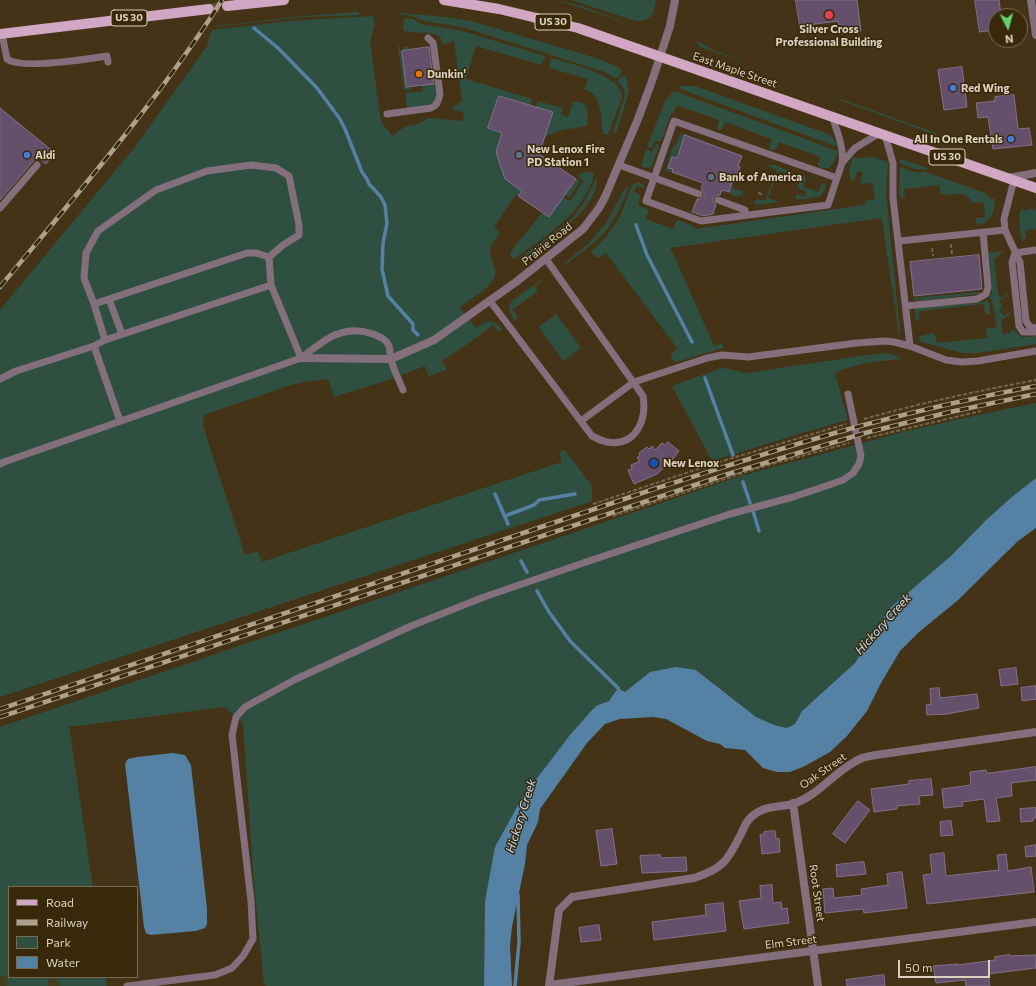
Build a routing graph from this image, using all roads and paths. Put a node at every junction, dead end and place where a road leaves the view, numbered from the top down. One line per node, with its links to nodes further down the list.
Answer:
1 (284, 0): 5 (main road)
2 (444, 0): 10 (main road, East Maple Street / US 30)
3 (675, 0): 10 (street, Prairie Road)
4 (1031, 0): 8 (street)
5 (227, 6)
6 (209, 9): 7 (main road, US 30)
7 (1, 34): 11 (lane)
8 (1036, 35)
9 (428, 38): 12 (lane)
10 (660, 56): 13 (main road, East Maple Street / US 30); 17 (street, Prairie Road)
11 (108, 62)
12 (387, 114)
13 (832, 116): 14 (main road, East Maple Street / US 30); 15 (lane)
14 (883, 134): 15 (lane); 21 (main road, East Maple Street / US 30); 31 (lane)
15 (842, 163): 19 (lane)
16 (37, 165): 27 (lane)
17 (619, 165): 20 (lane); 39 (street, Prairie Road)
18 (1036, 173): 21 (street)
19 (837, 178): 20 (lane); 20 (lane)
20 (654, 179): 24 (lane)
21 (1011, 179): 22 (main road, US 30); 29 (lane)
22 (1036, 188)
23 (758, 193): 25 (path)
24 (699, 194)
25 (764, 195)
26 (718, 200): 28 (lane)
27 (0, 208)
28 (744, 210)
29 (1005, 230): 30 (lane); 35 (lane)
30 (983, 232): 31 (lane); 44 (lane)
31 (899, 241): 44 (lane)
32 (951, 242): 36 (path)
33 (932, 244): 37 (path)
34 (1036, 250): 35 (lane)
35 (1015, 253): 45 (lane); 46 (lane)
36 (952, 254)
37 (933, 256)
38 (269, 257): 40 (lane); 41 (lane); 43 (lane)
39 (546, 259): 42 (street, Prairie Road); 56 (lane)
40 (271, 285): 47 (lane); 52 (lane)
41 (109, 299): 43 (lane); 47 (lane)
42 (490, 301): 53 (street, Prairie Road); 61 (lane)
43 (94, 304): 48 (lane)
44 (906, 306): 50 (lane)
45 (1036, 328)
46 (1036, 332)
47 (122, 334): 48 (lane)
48 (104, 340): 49 (lane)
49 (94, 346): 54 (lane); 60 (lane)
50 (910, 346): 51 (lane); 56 (lane)
51 (1036, 351)
52 (301, 358): 53 (street, Prairie Road); 53 (lane); 60 (lane)
53 (391, 359): 57 (lane)
54 (0, 379)
55 (1036, 380): 62 (path)
56 (634, 382): 61 (lane); 61 (lane)
57 (402, 390)
58 (848, 394): 62 (lane)
59 (981, 411): 63 (path)
60 (120, 422): 64 (lane)
61 (581, 422)
62 (854, 422): 63 (lane); 65 (path)
63 (858, 441): 66 (path); 72 (lane)
64 (0, 464)
65 (593, 504)
66 (613, 516)
67 (1036, 732): 68 (street, Oak Street)
68 (794, 804): 70 (street, Root Street); 71 (street, Oak Street)
69 (1036, 922): 70 (street, Elm Street)
70 (813, 951): 71 (street, Elm Street); 73 (street, Root Street)
71 (549, 985)
72 (127, 986)
73 (818, 986)

